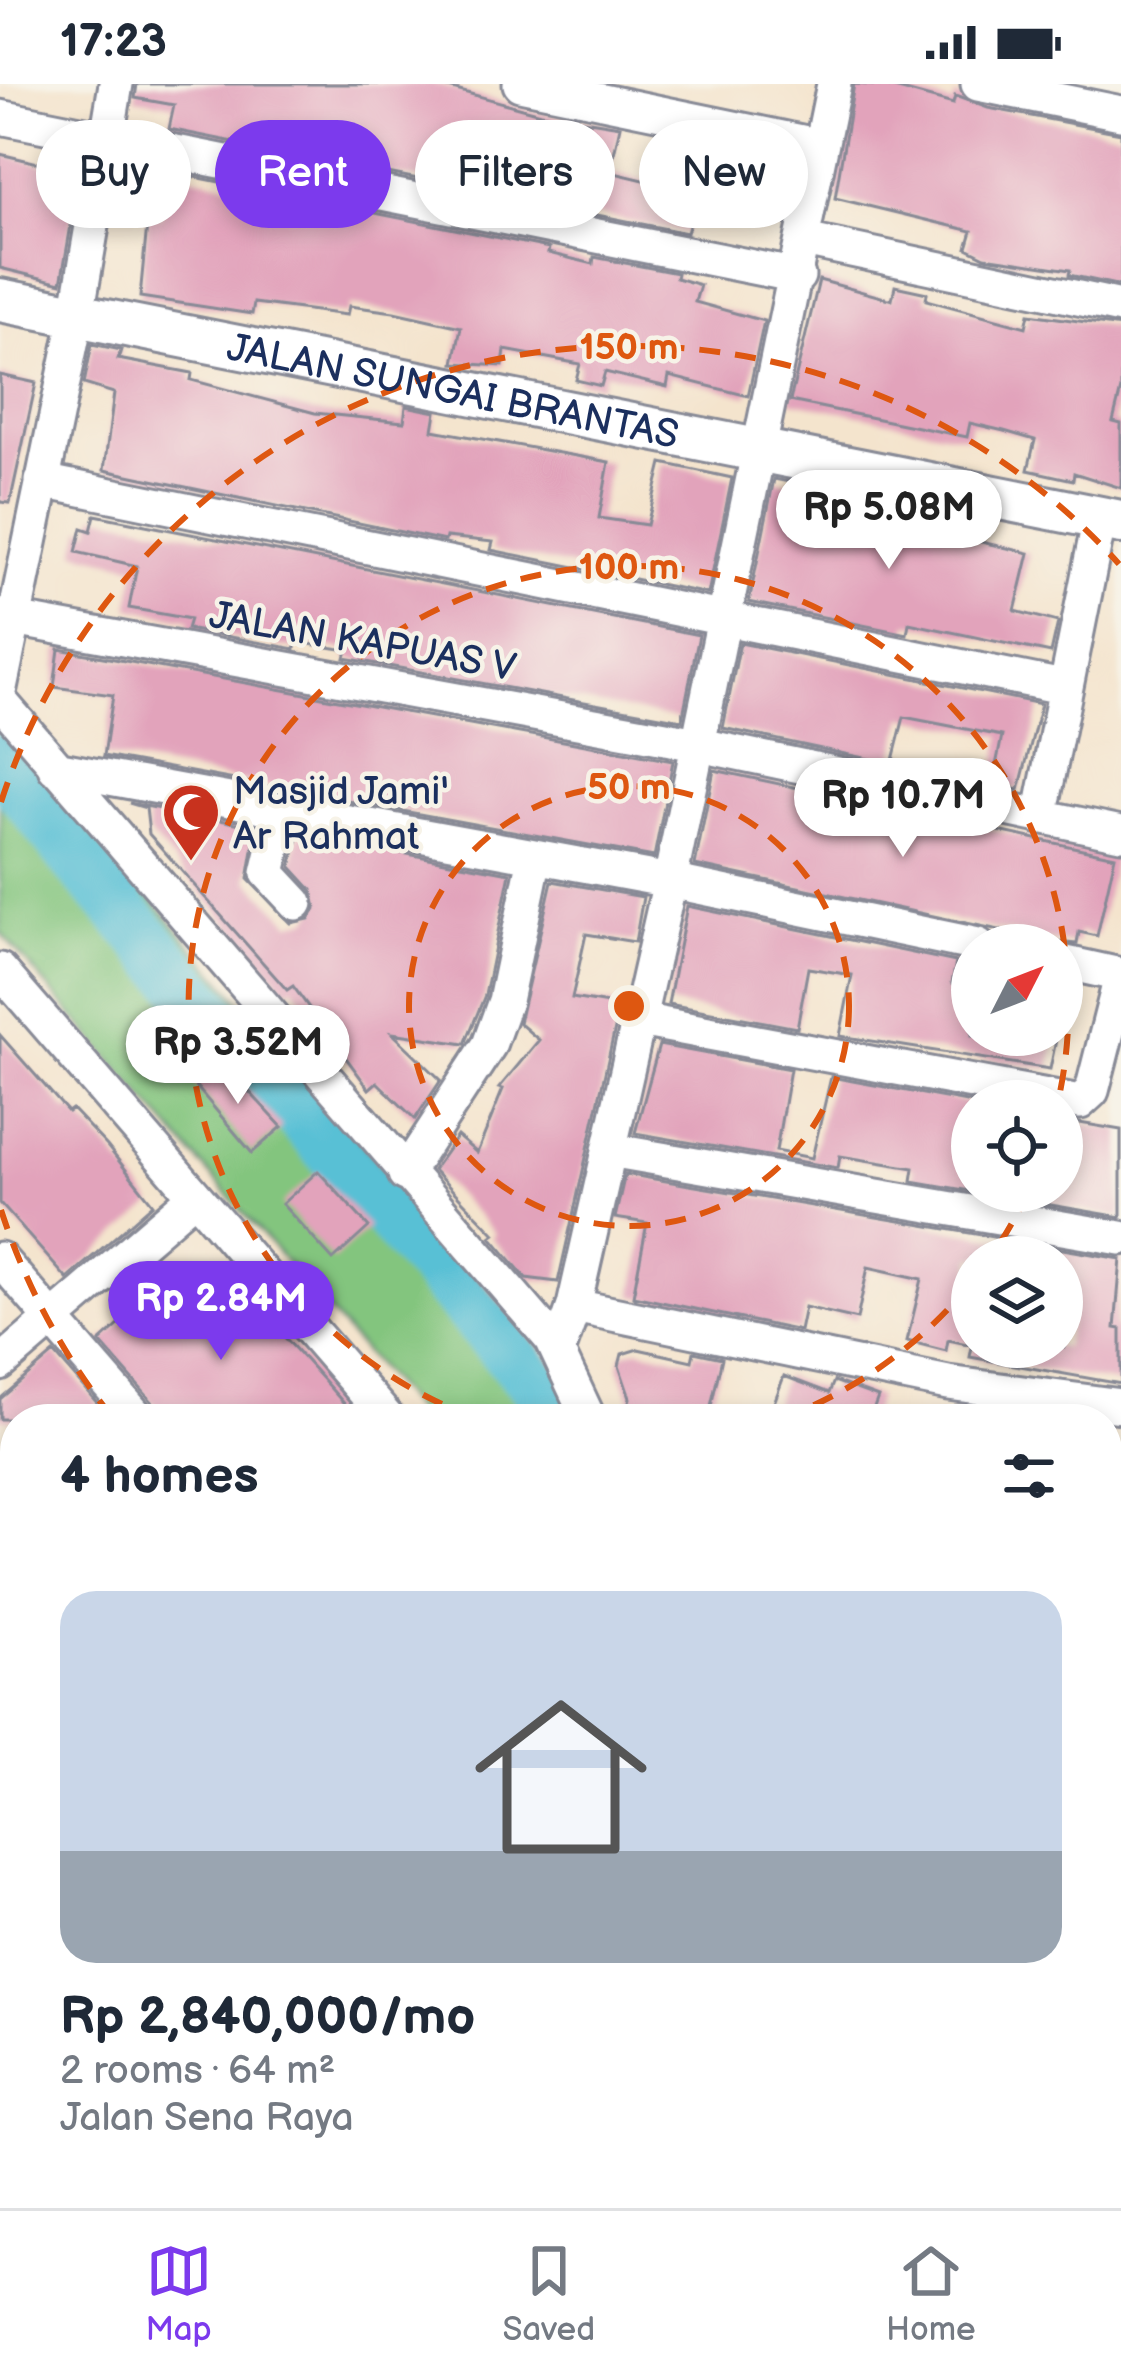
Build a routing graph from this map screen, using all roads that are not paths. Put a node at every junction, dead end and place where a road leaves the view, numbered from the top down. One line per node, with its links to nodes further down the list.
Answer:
1 (116, 84): 7 (street)
2 (520, 84): 9 (street)
3 (834, 84): 9 (street)
4 (978, 84): 5 (street)
5 (1121, 113)
6 (0, 117): 8 (street)
7 (109, 120)
8 (36, 125)
9 (820, 146): 12 (street)
10 (191, 156): 13 (street)
11 (91, 228): 16 (street)
12 (804, 240): 13 (street); 15 (street)
13 (798, 276): 17 (street)
14 (0, 300): 16 (street, JALAN SUNGAI BRANTAS)
15 (1121, 307)
16 (77, 315): 17 (street, JALAN SUNGAI BRANTAS); 18 (street)
17 (758, 450): 19 (street, JALAN SUNGAI BRANTAS); 20 (street)
18 (42, 481): 20 (street); 21 (street)
19 (1110, 520): 22 (street)
20 (724, 616): 22 (street); 25 (street)
21 (14, 619): 23 (street); 25 (street, JALAN KAPUAS V)
22 (1063, 686): 28 (street)
23 (0, 688)
24 (0, 701): 26 (street)
25 (697, 744): 28 (street, JALAN KAPUAS V); 31 (street)
26 (55, 768): 27 (street); 39 (street)
27 (283, 810): 30 (street); 32 (street)
28 (1040, 817): 29 (street, JALAN KAPUAS V)
29 (1121, 833)
30 (535, 856): 31 (street); 39 (street)
31 (670, 881): 33 (street); 37 (street)
32 (296, 903)
33 (951, 939)
34 (1083, 967): 36 (street)
35 (0, 970): 40 (street)
36 (1121, 976): 37 (street)
37 (639, 1020): 38 (street)
38 (609, 1150): 41 (street); 43 (street)
39 (405, 1174): 45 (street)
40 (194, 1198): 44 (street); 48 (street)
41 (1121, 1238)
42 (0, 1259): 44 (street)
43 (574, 1306): 45 (street); 50 (street)
44 (53, 1321): 46 (street); 47 (street)
45 (559, 1349): 49 (street)
46 (0, 1364)
47 (127, 1404)
48 (375, 1404)
49 (583, 1404)
50 (1106, 1404)

